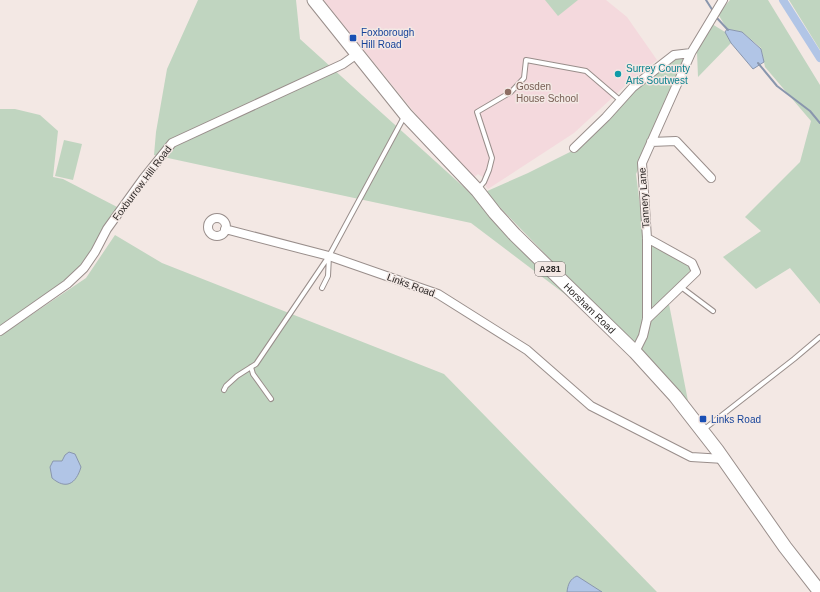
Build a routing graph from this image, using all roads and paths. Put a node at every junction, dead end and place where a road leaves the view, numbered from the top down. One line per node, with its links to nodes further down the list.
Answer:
1 (314, 0): 4 (main road, Horsham Road / A281)
2 (723, 0): 3 (street, Tannery Lane)
3 (691, 53): 5 (street); 7 (street, Tannery Lane)
4 (357, 54): 6 (main road, Horsham Road / A281); 18 (street, Foxburrow Hill Road)
5 (621, 101): 8 (street); 10 (lane)
6 (406, 114): 10 (main road, Horsham Road / A281); 13 (lane)
7 (651, 142): 9 (street); 12 (street, Tannery Lane)
8 (574, 148)
9 (711, 178)
10 (477, 190): 20 (main road, Horsham Road / A281)
11 (225, 229): 13 (street, Links Road)
12 (647, 238): 14 (street); 17 (street, Tannery Lane)
13 (329, 256): 15 (lane); 21 (lane); 25 (street, Links Road)
14 (681, 286): 16 (lane); 17 (street)
15 (322, 288)
16 (713, 311)
17 (647, 318): 20 (street, Tannery Lane)
18 (0, 331)
19 (820, 337): 24 (lane)
20 (635, 352): 24 (main road, Horsham Road / A281)
21 (251, 367): 22 (lane); 23 (lane)
22 (224, 390)
23 (271, 399)
24 (703, 430): 25 (main road, Horsham Road / A281)
25 (724, 459): 26 (main road, Horsham Road / A281)
26 (820, 592)

